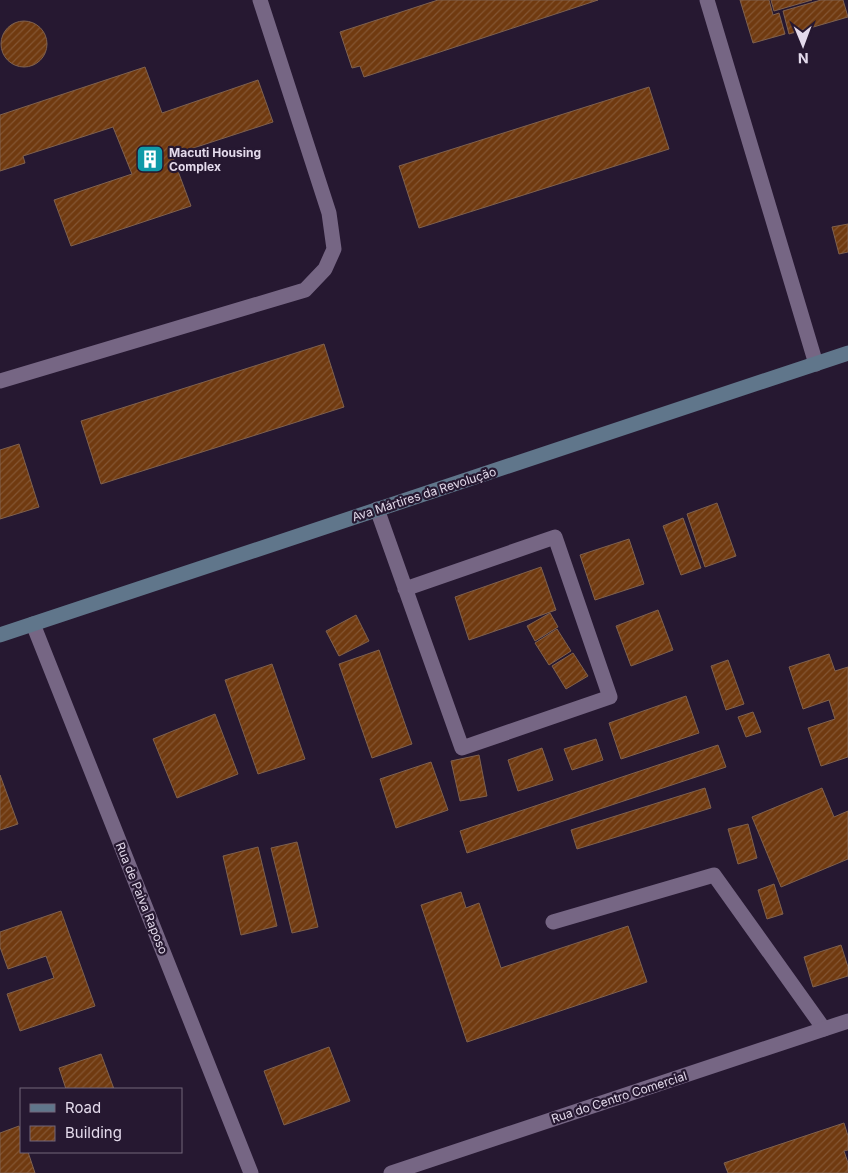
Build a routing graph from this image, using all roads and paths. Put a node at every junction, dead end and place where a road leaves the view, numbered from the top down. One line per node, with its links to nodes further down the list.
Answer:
1 (260, 0): 5 (street)
2 (707, 0): 4 (street)
3 (848, 353): 4 (street, Ava Mártires da Revolução)
4 (816, 364): 6 (street, Ava Mártires da Revolução)
5 (0, 382)
6 (377, 509): 7 (street); 8 (street, Ava Mártires da Revolução)
7 (405, 589): 7 (street)
8 (33, 624): 9 (street, Ava Mártires da Revolução); 13 (street, Rua de Paiva Raposo)
9 (0, 635)
10 (553, 922): 12 (street)
11 (848, 1021): 12 (street, Rua do Centro Comercial)
12 (824, 1029): 14 (street, Rua do Centro Comercial)
13 (250, 1173)
14 (391, 1173)

